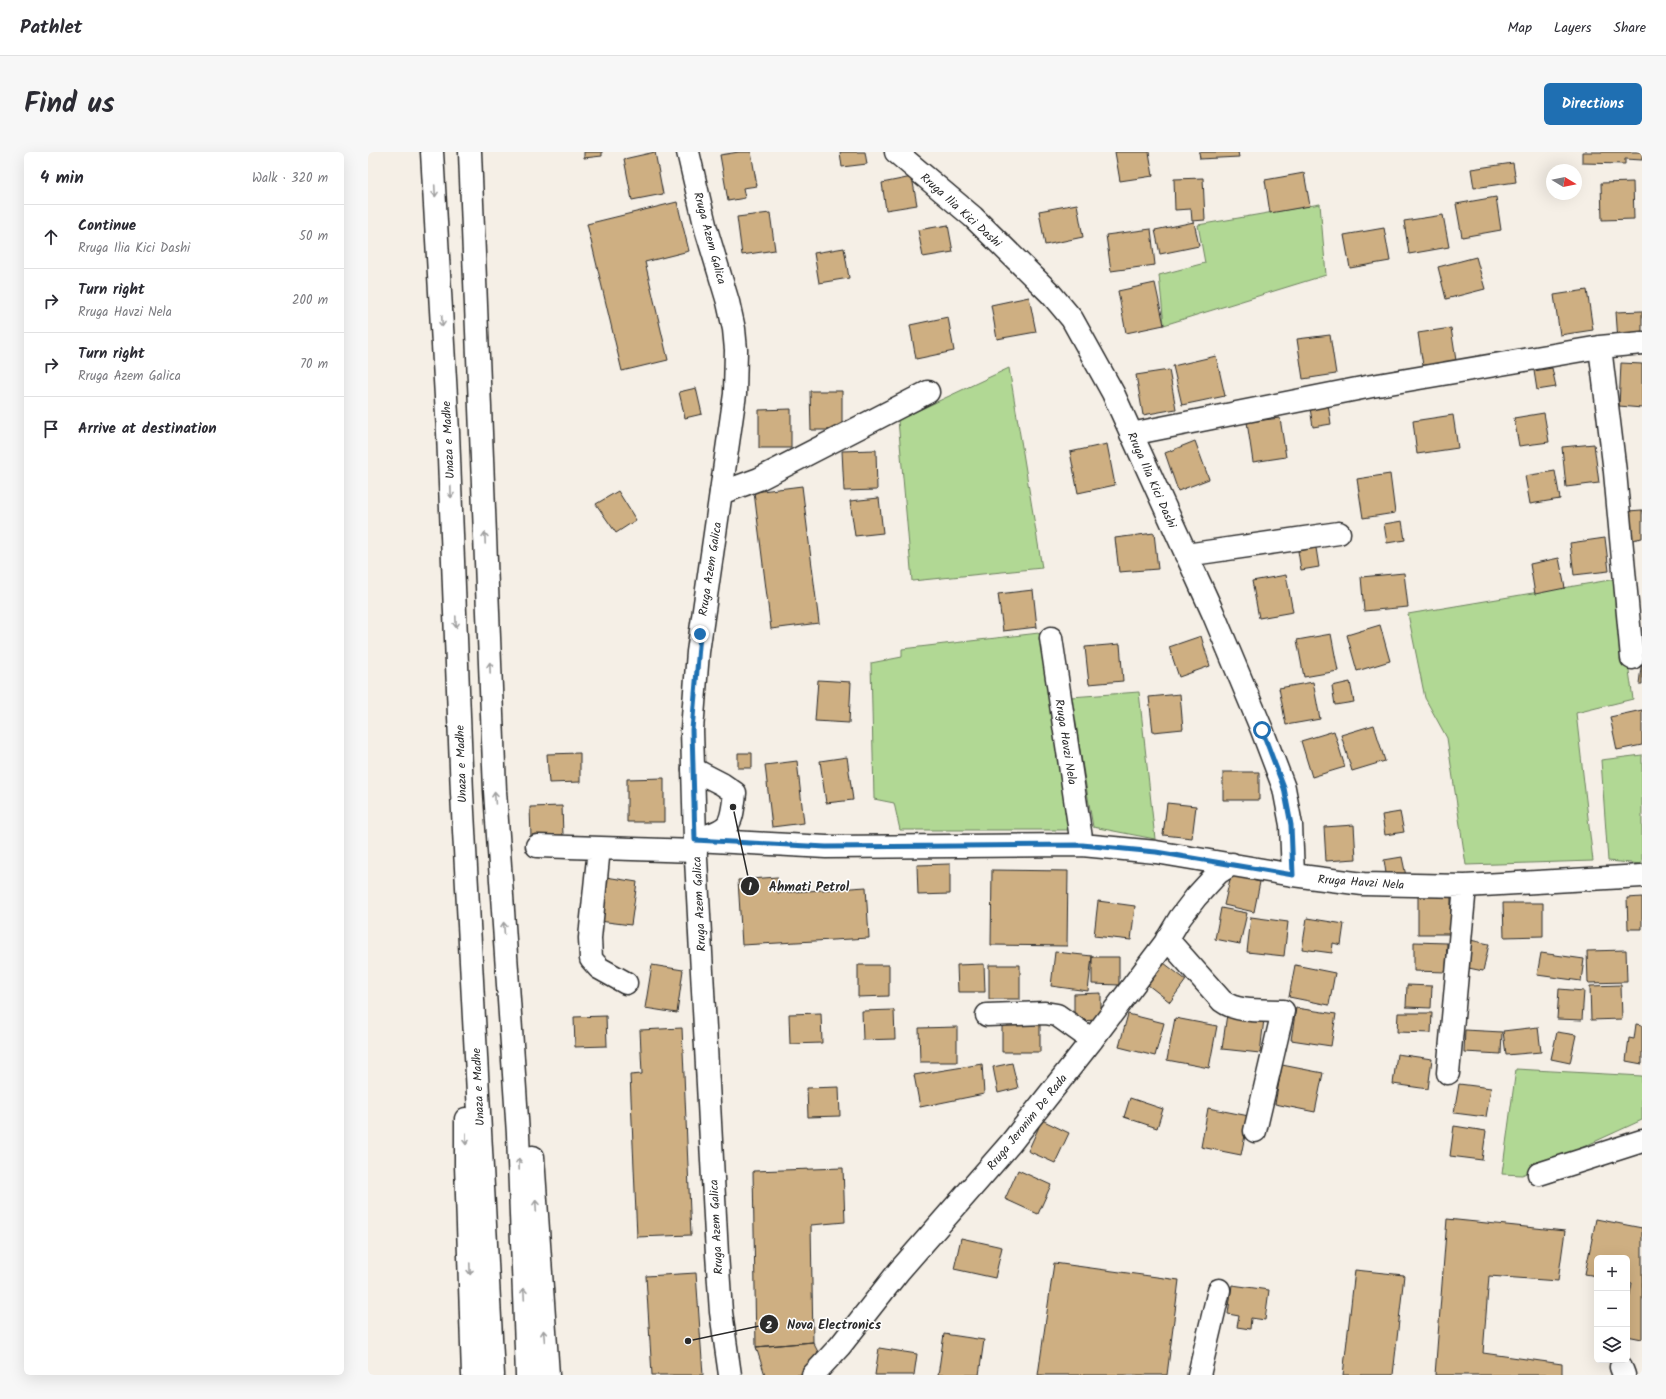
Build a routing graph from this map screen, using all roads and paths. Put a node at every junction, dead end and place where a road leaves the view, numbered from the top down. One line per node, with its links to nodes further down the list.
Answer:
1 (432, 152): 26 (main road, Unaza e Madhe, one-way to 26)
2 (470, 152): 25 (main road, one-way to 2)
3 (688, 152): 9 (main road, Rruga Azem Galica)
4 (896, 152): 8 (main road, Rruga Ilia Kici Dashi)
5 (1642, 344): 6 (main road)
6 (1600, 347): 8 (main road); 12 (main road)
7 (928, 392): 9 (main road)
8 (1131, 434): 11 (main road, Rruga Ilia Kici Dashi)
9 (721, 493): 15 (main road, Rruga Azem Galica)
10 (1339, 533): 11 (main road)
11 (1186, 555): 21 (main road, Rruga Ilia Kici Dashi)
12 (1635, 618): 14 (main road)
13 (1051, 638): 16 (main road, Rruga Havzi Nela)
14 (1632, 658)
15 (693, 769): 18 (main road, Rruga Azem Galica); 18 (main road)
16 (1082, 845): 18 (main road, Rruga Havzi Nela); 20 (main road, Rruga Havzi Nela)
17 (537, 846): 19 (main road, Rruga Havzi Nela)
18 (695, 846): 19 (main road, Rruga Havzi Nela); 39 (main road, Rruga Azem Galica)
19 (599, 848): 27 (main road)
20 (1232, 864): 21 (main road, Rruga Havzi Nela); 24 (main road, Rruga Jeronim De Rada)
21 (1293, 875): 23 (main road, Rruga Havzi Nela)
22 (1642, 876): 23 (main road, Rruga Havzi Nela)
23 (1465, 886): 30 (main road)
24 (1167, 939): 29 (main road, Rruga Jeronim De Rada); 31 (main road)
25 (506, 958): 37 (main road, one-way to 25); 38 (main road, one-way to 25)
26 (471, 960): 35 (main road, one-way to 35); 36 (main road, Unaza e Madhe)
27 (626, 983)
28 (987, 1015): 29 (main road)
29 (1092, 1040): 40 (main road, Rruga Jeronim De Rada)
30 (1448, 1073)
31 (1255, 1131)
32 (1642, 1141): 33 (main road)
33 (1540, 1174)
34 (1219, 1290): 41 (main road)
35 (473, 1375)
36 (493, 1375)
37 (528, 1375)
38 (548, 1375)
39 (730, 1375)
40 (813, 1375)
41 (1199, 1375)

